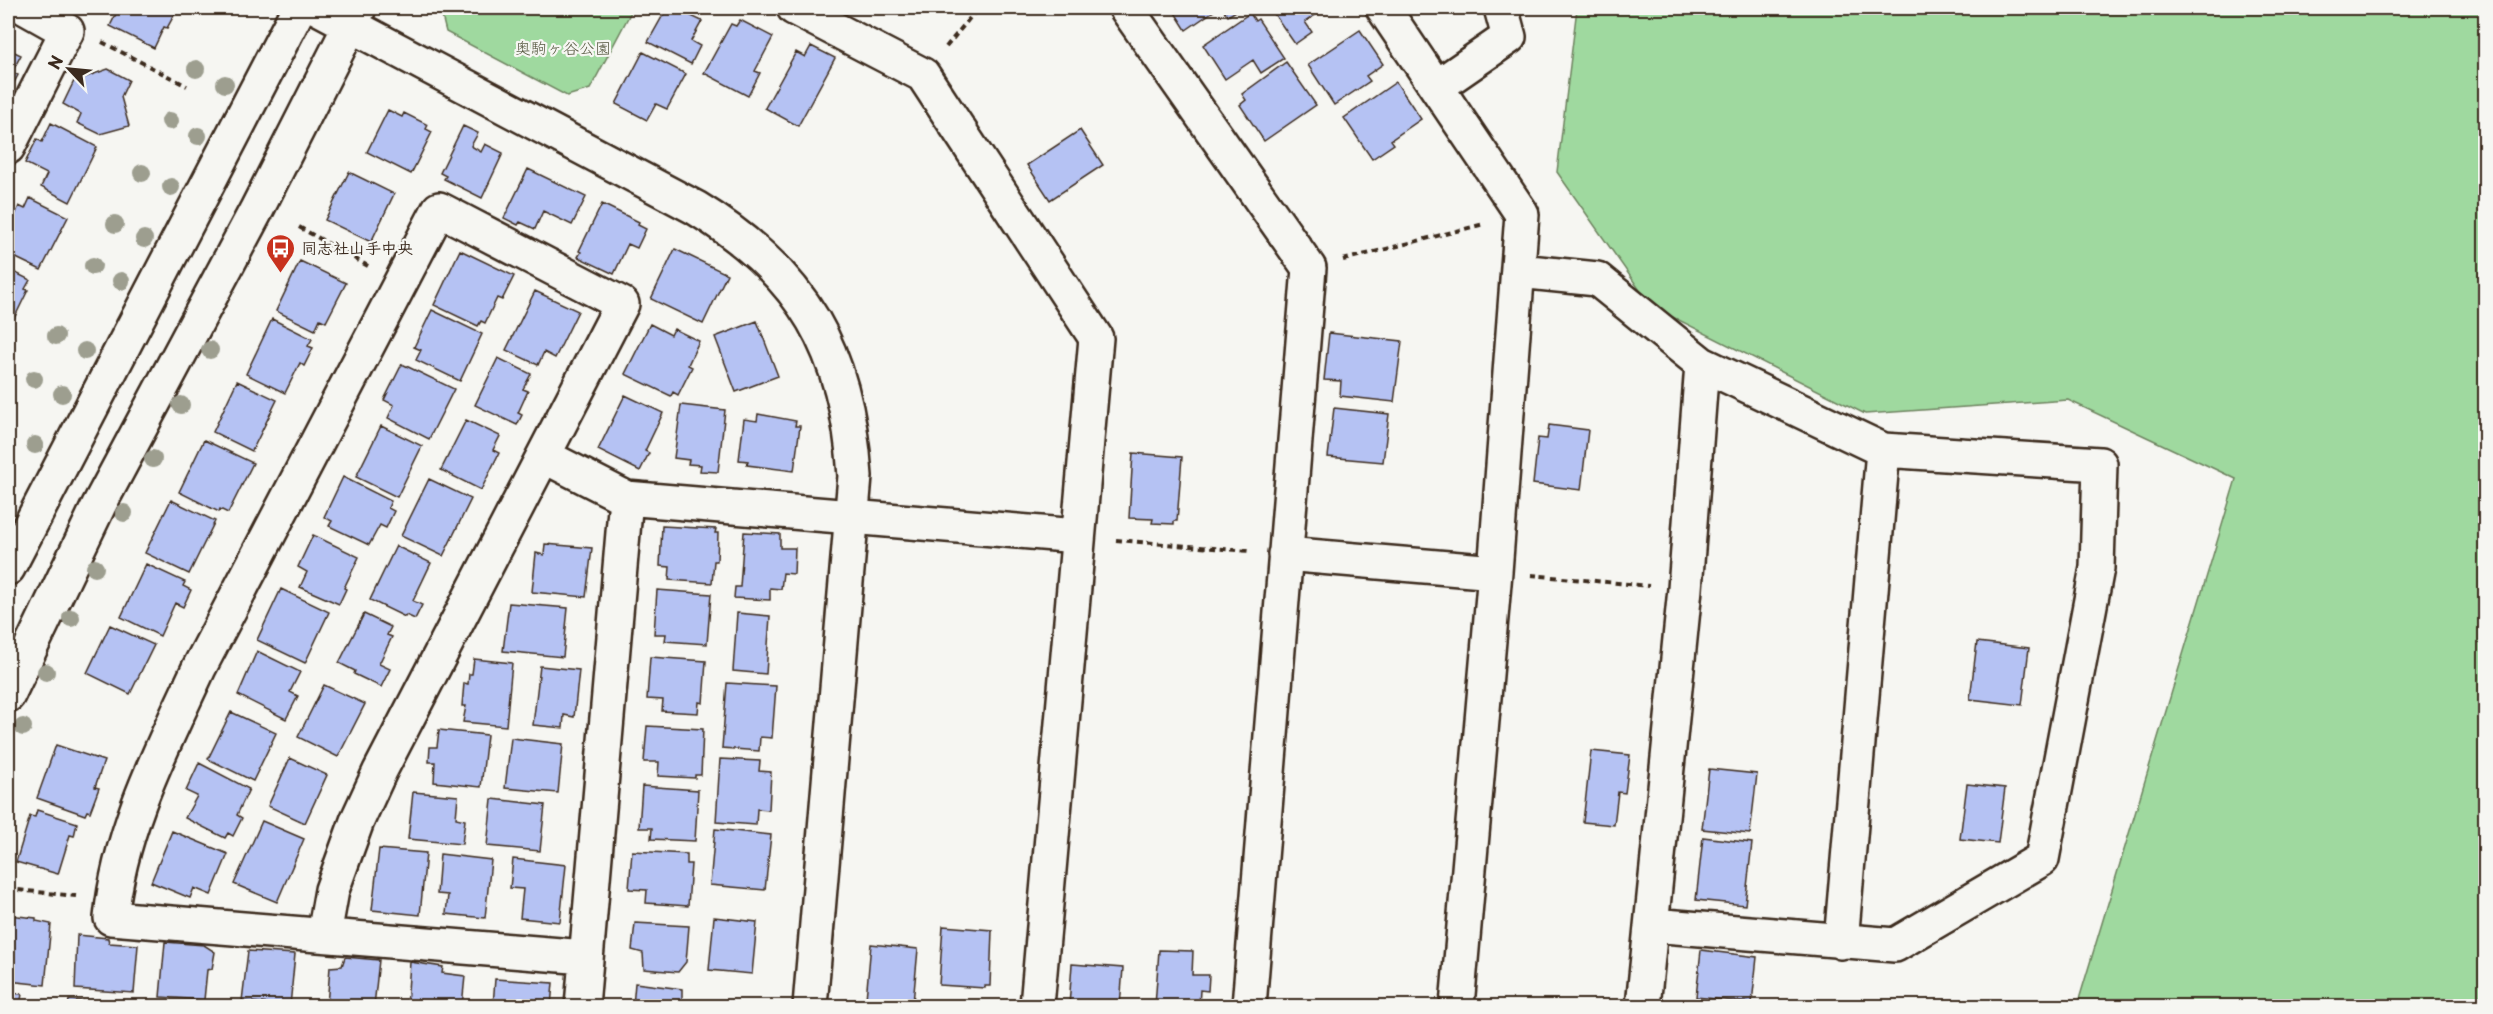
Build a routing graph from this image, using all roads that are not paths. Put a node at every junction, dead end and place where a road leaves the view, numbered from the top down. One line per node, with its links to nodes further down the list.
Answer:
1 (26, 8): 10 (street)
2 (299, 8): 19 (street)
3 (318, 8): 8 (street)
4 (794, 8): 17 (street)
5 (1126, 8): 18 (street)
6 (1383, 8): 9 (street)
7 (1501, 8): 9 (street)
8 (355, 16): 16 (street); 21 (street)
9 (1438, 86): 11 (street)
10 (8, 147)
11 (1519, 271): 12 (street); 20 (street)
12 (1702, 364): 13 (street); 22 (street)
13 (1883, 450): 24 (street); 24 (street)
14 (544, 456): 15 (street); 23 (street); 23 (street)
15 (626, 498): 16 (street); 25 (street)
16 (852, 518): 17 (street); 27 (street)
17 (1077, 536): 28 (street)
18 (1285, 554): 20 (street); 29 (street)
19 (8, 568)
20 (1495, 572): 30 (street)
21 (8, 695)
22 (1652, 925): 24 (street); 31 (street)
23 (324, 936): 25 (street)
24 (1841, 942)
25 (585, 957): 26 (street)
26 (582, 1006)
27 (810, 1006)
28 (1037, 1006)
29 (1250, 1006)
30 (1457, 1006)
31 (1643, 1006)

